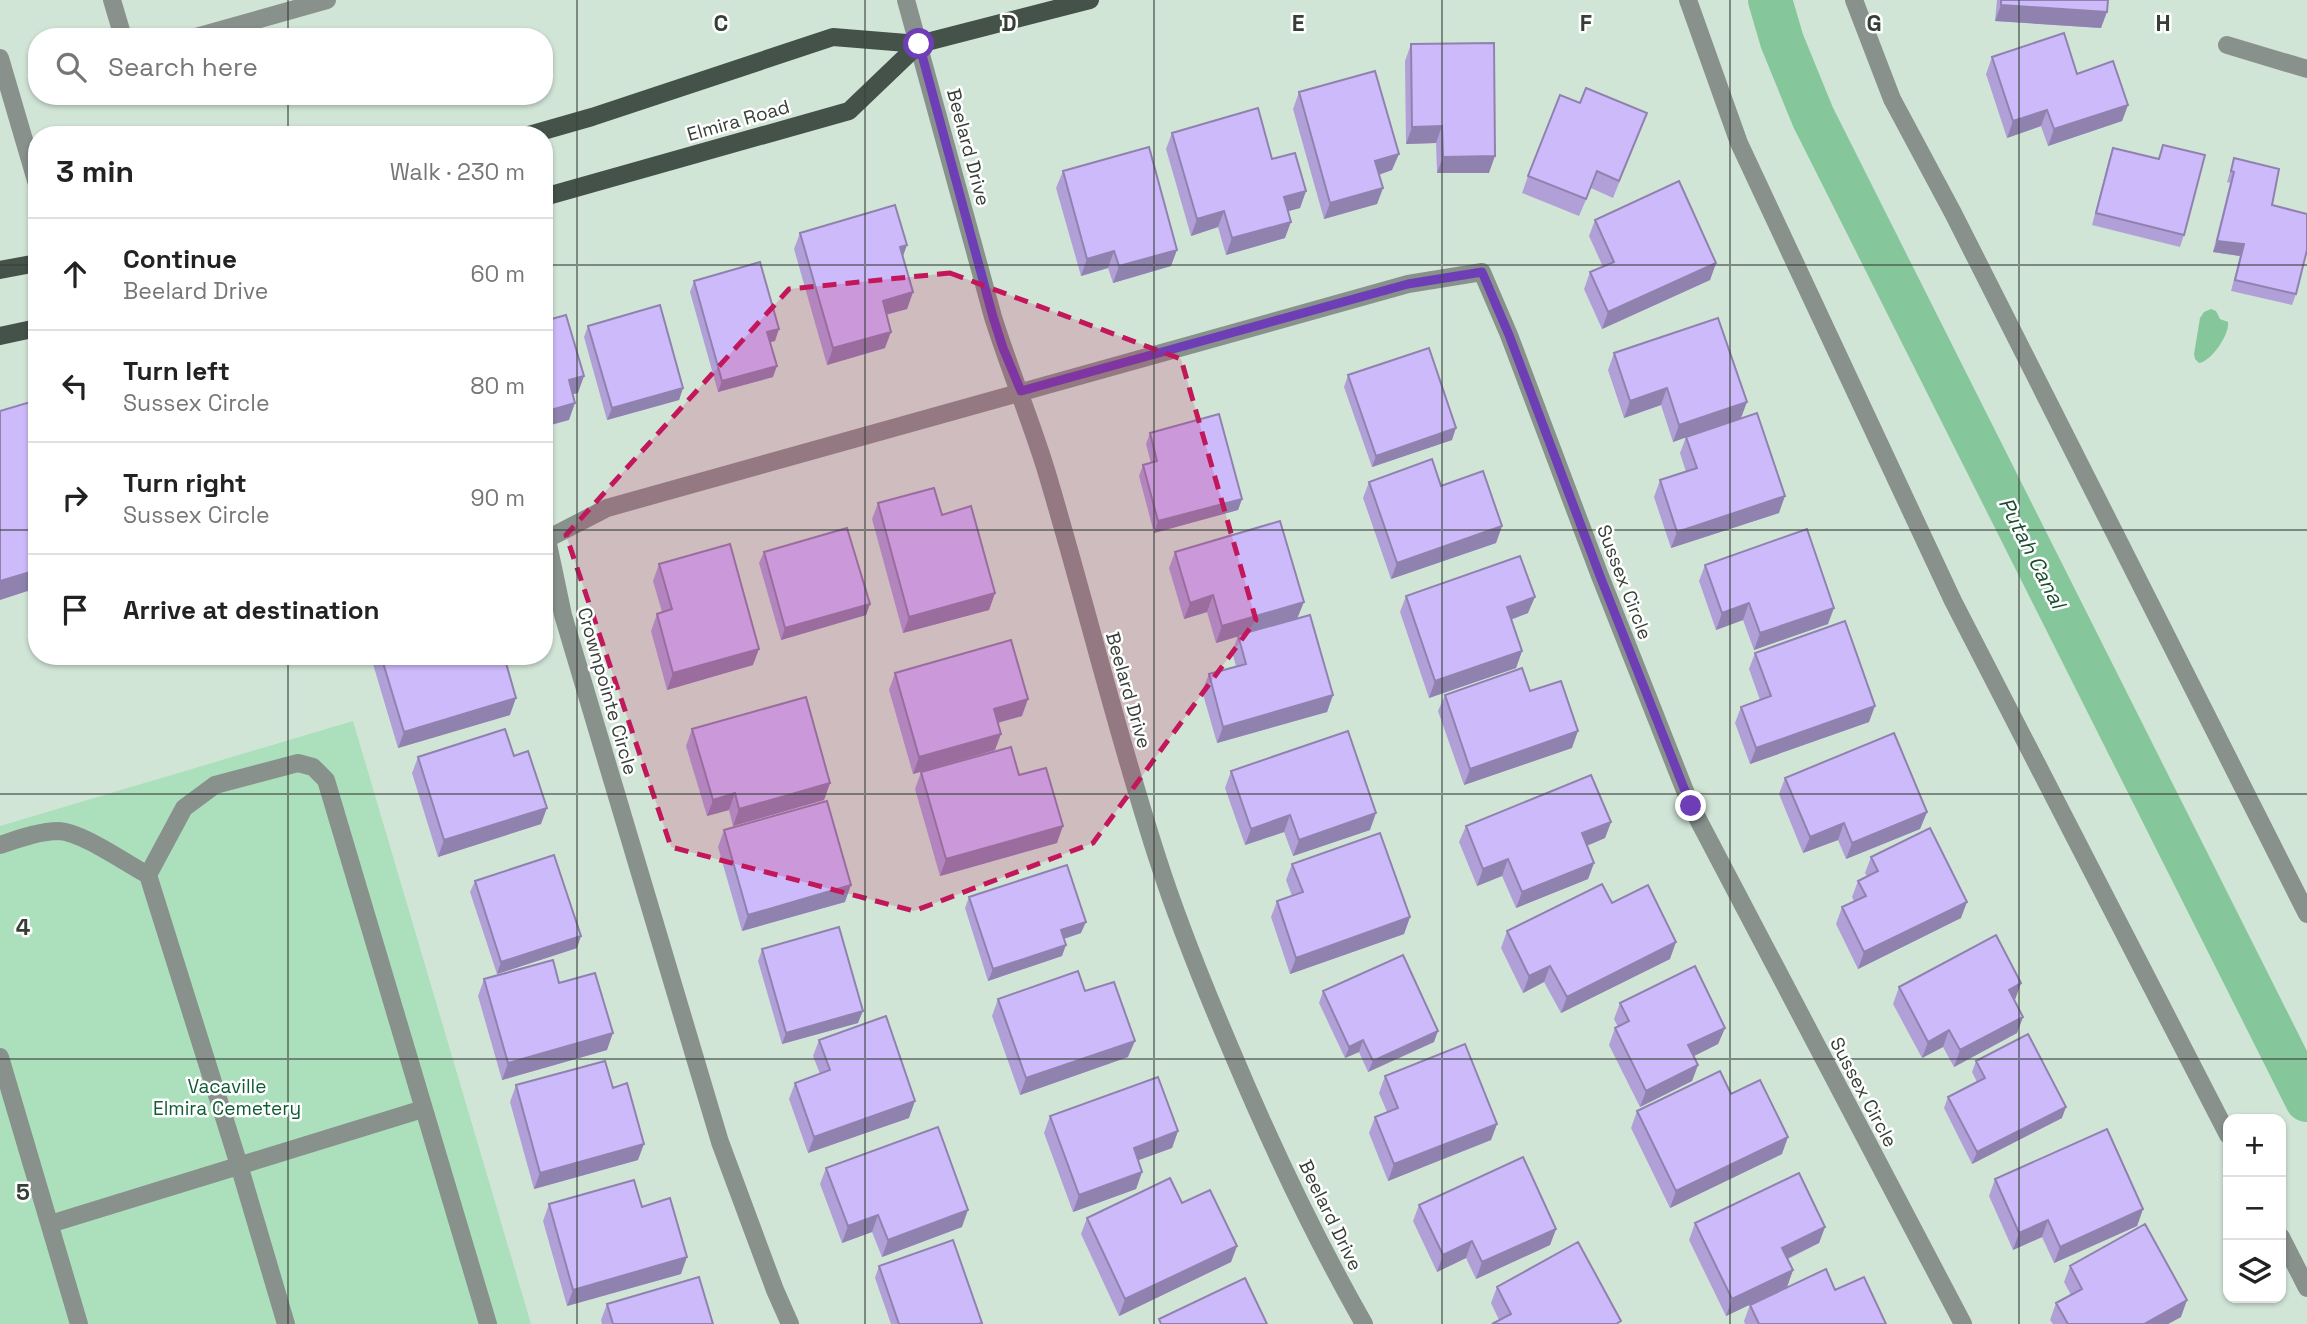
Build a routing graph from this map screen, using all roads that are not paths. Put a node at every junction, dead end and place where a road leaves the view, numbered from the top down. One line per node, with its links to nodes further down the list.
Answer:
1 (112, 0): 7 (street)
2 (327, 0): 8 (street)
3 (906, 0): 9 (street, Beelard Drive)
4 (1090, 0): 9 (main road, Elmira Road)
5 (1688, 0): 28 (street)
6 (1854, 0): 25 (street)
7 (120, 28)
8 (227, 28)
9 (919, 44): 13 (main road, Elmira Road); 15 (main road, Elmira Road); 20 (street, Beelard Drive)
10 (2227, 45): 12 (street)
11 (0, 58): 14 (street)
12 (2307, 69)
13 (553, 128)
14 (28, 153)
15 (553, 194)
16 (28, 265): 17 (main road)
17 (0, 270)
18 (28, 330): 19 (main road)
19 (0, 336)
20 (1021, 391): 21 (street, Crownpointe Circle); 37 (street, Beelard Drive); 38 (street, Sussex Circle)
21 (553, 536)
22 (553, 566): 36 (street, Crownpointe Circle)
23 (0, 845): 24 (street)
24 (148, 875): 27 (street); 29 (street)
25 (2307, 914)
26 (0, 1057): 30 (street)
27 (423, 1110): 29 (street); 35 (street)
28 (2223, 1125)
29 (239, 1165): 30 (street); 34 (street)
30 (50, 1224): 33 (street)
31 (2283, 1240): 32 (street)
32 (2307, 1288)
33 (79, 1324)
34 (286, 1324)
35 (488, 1324)
36 (790, 1324)
37 (1364, 1324)
38 (1963, 1324)

